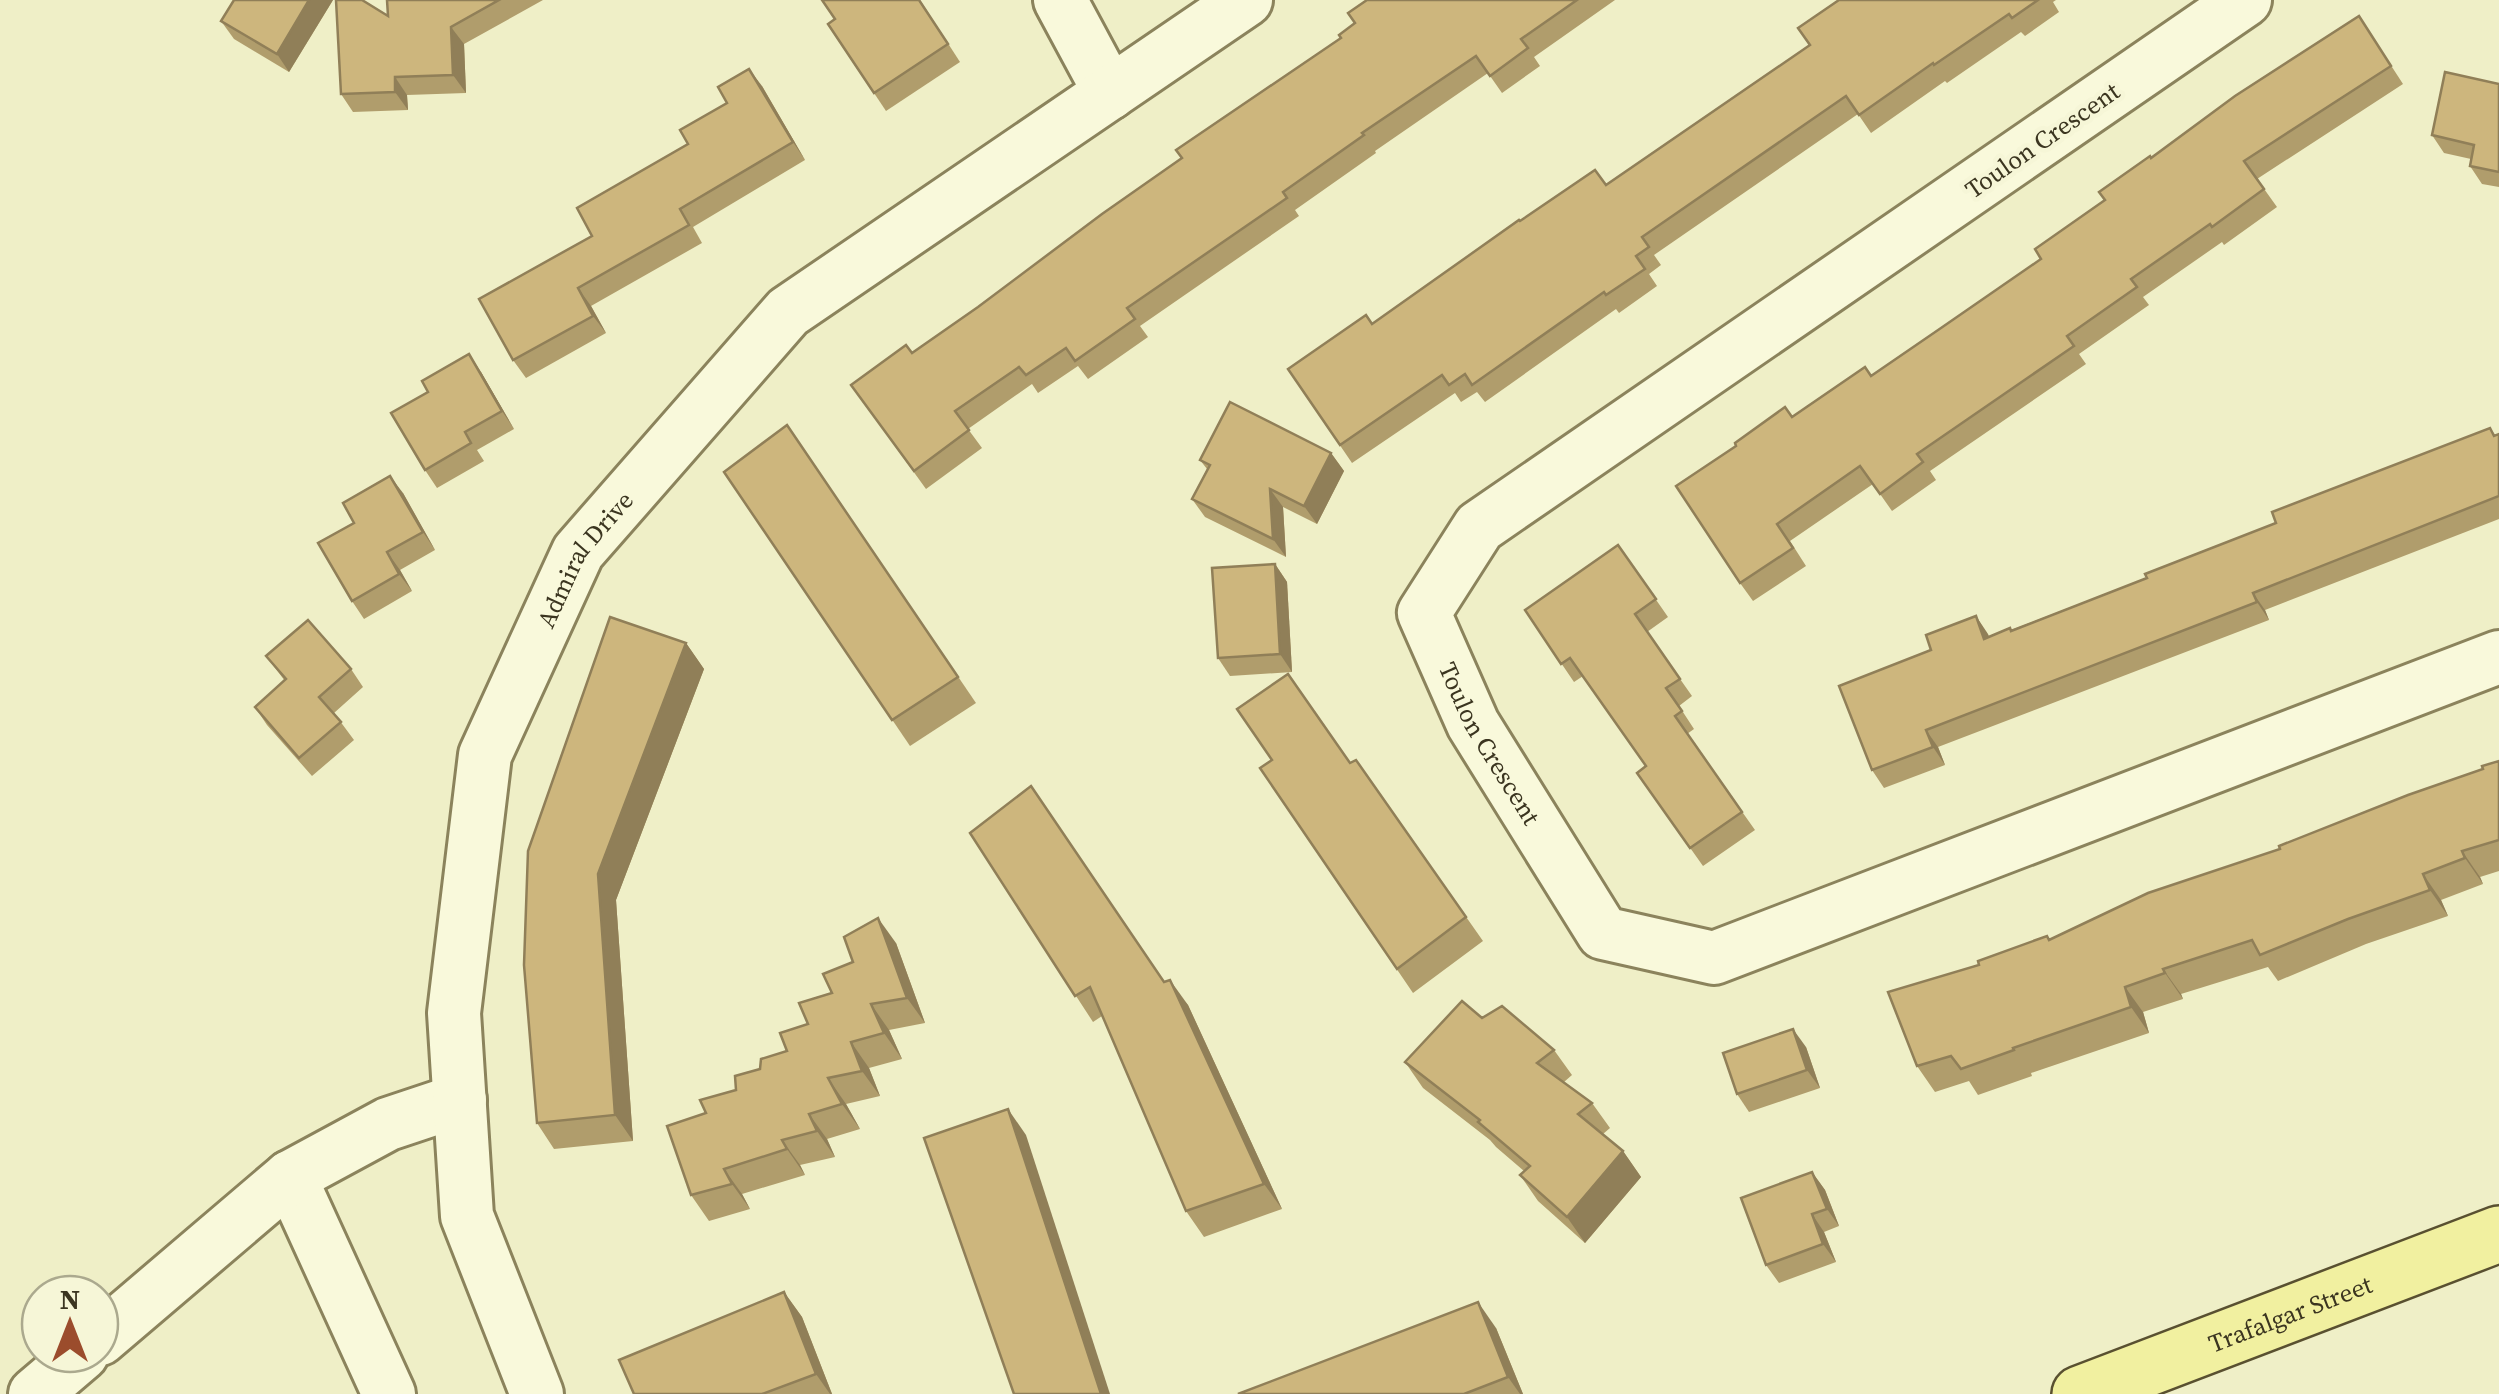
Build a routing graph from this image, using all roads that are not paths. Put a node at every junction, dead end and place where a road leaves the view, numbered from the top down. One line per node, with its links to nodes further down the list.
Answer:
1 (1060, 0): 4 (street)
2 (1246, 0): 4 (street, Admiral Drive)
3 (2245, 0): 5 (street, Toulon Crescent)
4 (1110, 93): 6 (street, Admiral Drive)
5 (2499, 657)
6 (460, 1100): 7 (street); 13 (street, Admiral Drive)
7 (290, 1177): 9 (street); 12 (street)
8 (2499, 1234): 14 (main road, Trafalgar Street)
9 (120, 1322)
10 (58, 1374): 11 (street)
11 (35, 1394)
12 (389, 1394)
13 (537, 1394)
14 (2080, 1394)

